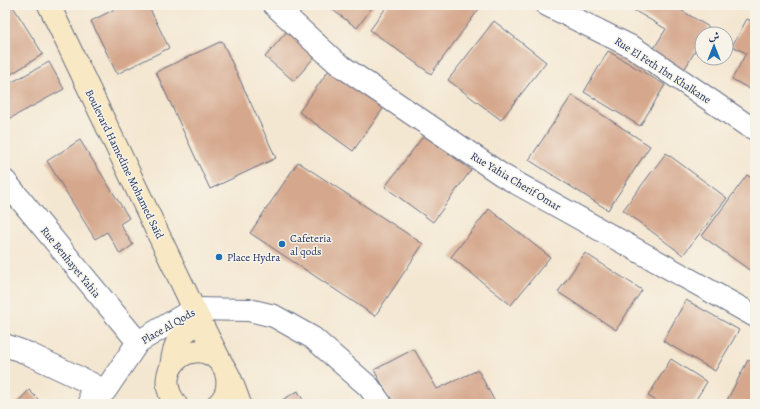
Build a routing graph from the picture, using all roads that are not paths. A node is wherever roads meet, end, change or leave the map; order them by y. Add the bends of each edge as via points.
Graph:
1 (49, 5) edge
2 (274, 5) edge
3 (547, 5) edge
4 (753, 127) edge
5 (5, 181) edge
6 (197, 316) junction
7 (755, 316) edge
8 (138, 342) junction
9 (5, 345) edge
10 (171, 367) junction
11 (225, 369) junction
12 (91, 394) edge
13 (176, 404) edge
14 (218, 404) edge
15 (240, 404) edge
16 (381, 404) edge

1 - 6 street, Boulevard Hamedine Mohamed Saïd
2 - 7 street, Rue Yahia Cherif Omar via 337,63 502,175
3 - 4 street, Rue El Feth Ibn Khalkane via 634,48
5 - 8 street, Rue Benhayet Yahia
6 - 8 street, Place Al Qods
6 - 10 street via 190,328 175,343
6 - 11 street, Boulevard Hamedine Mohamed Saïd
6 - 16 street, Place Al Qods via 249,310 274,316 313,338 369,387
8 - 12 street, Place Al Qods via 105,391
9 - 12 street via 27,353
10 - 11 street via 178,358 188,353 199,352 210,354 219,360
10 - 13 street via 167,376 167,387 170,397
11 - 14 street via 227,390 223,400
11 - 15 street, Boulevard Hamedine Mohamed Saïd

